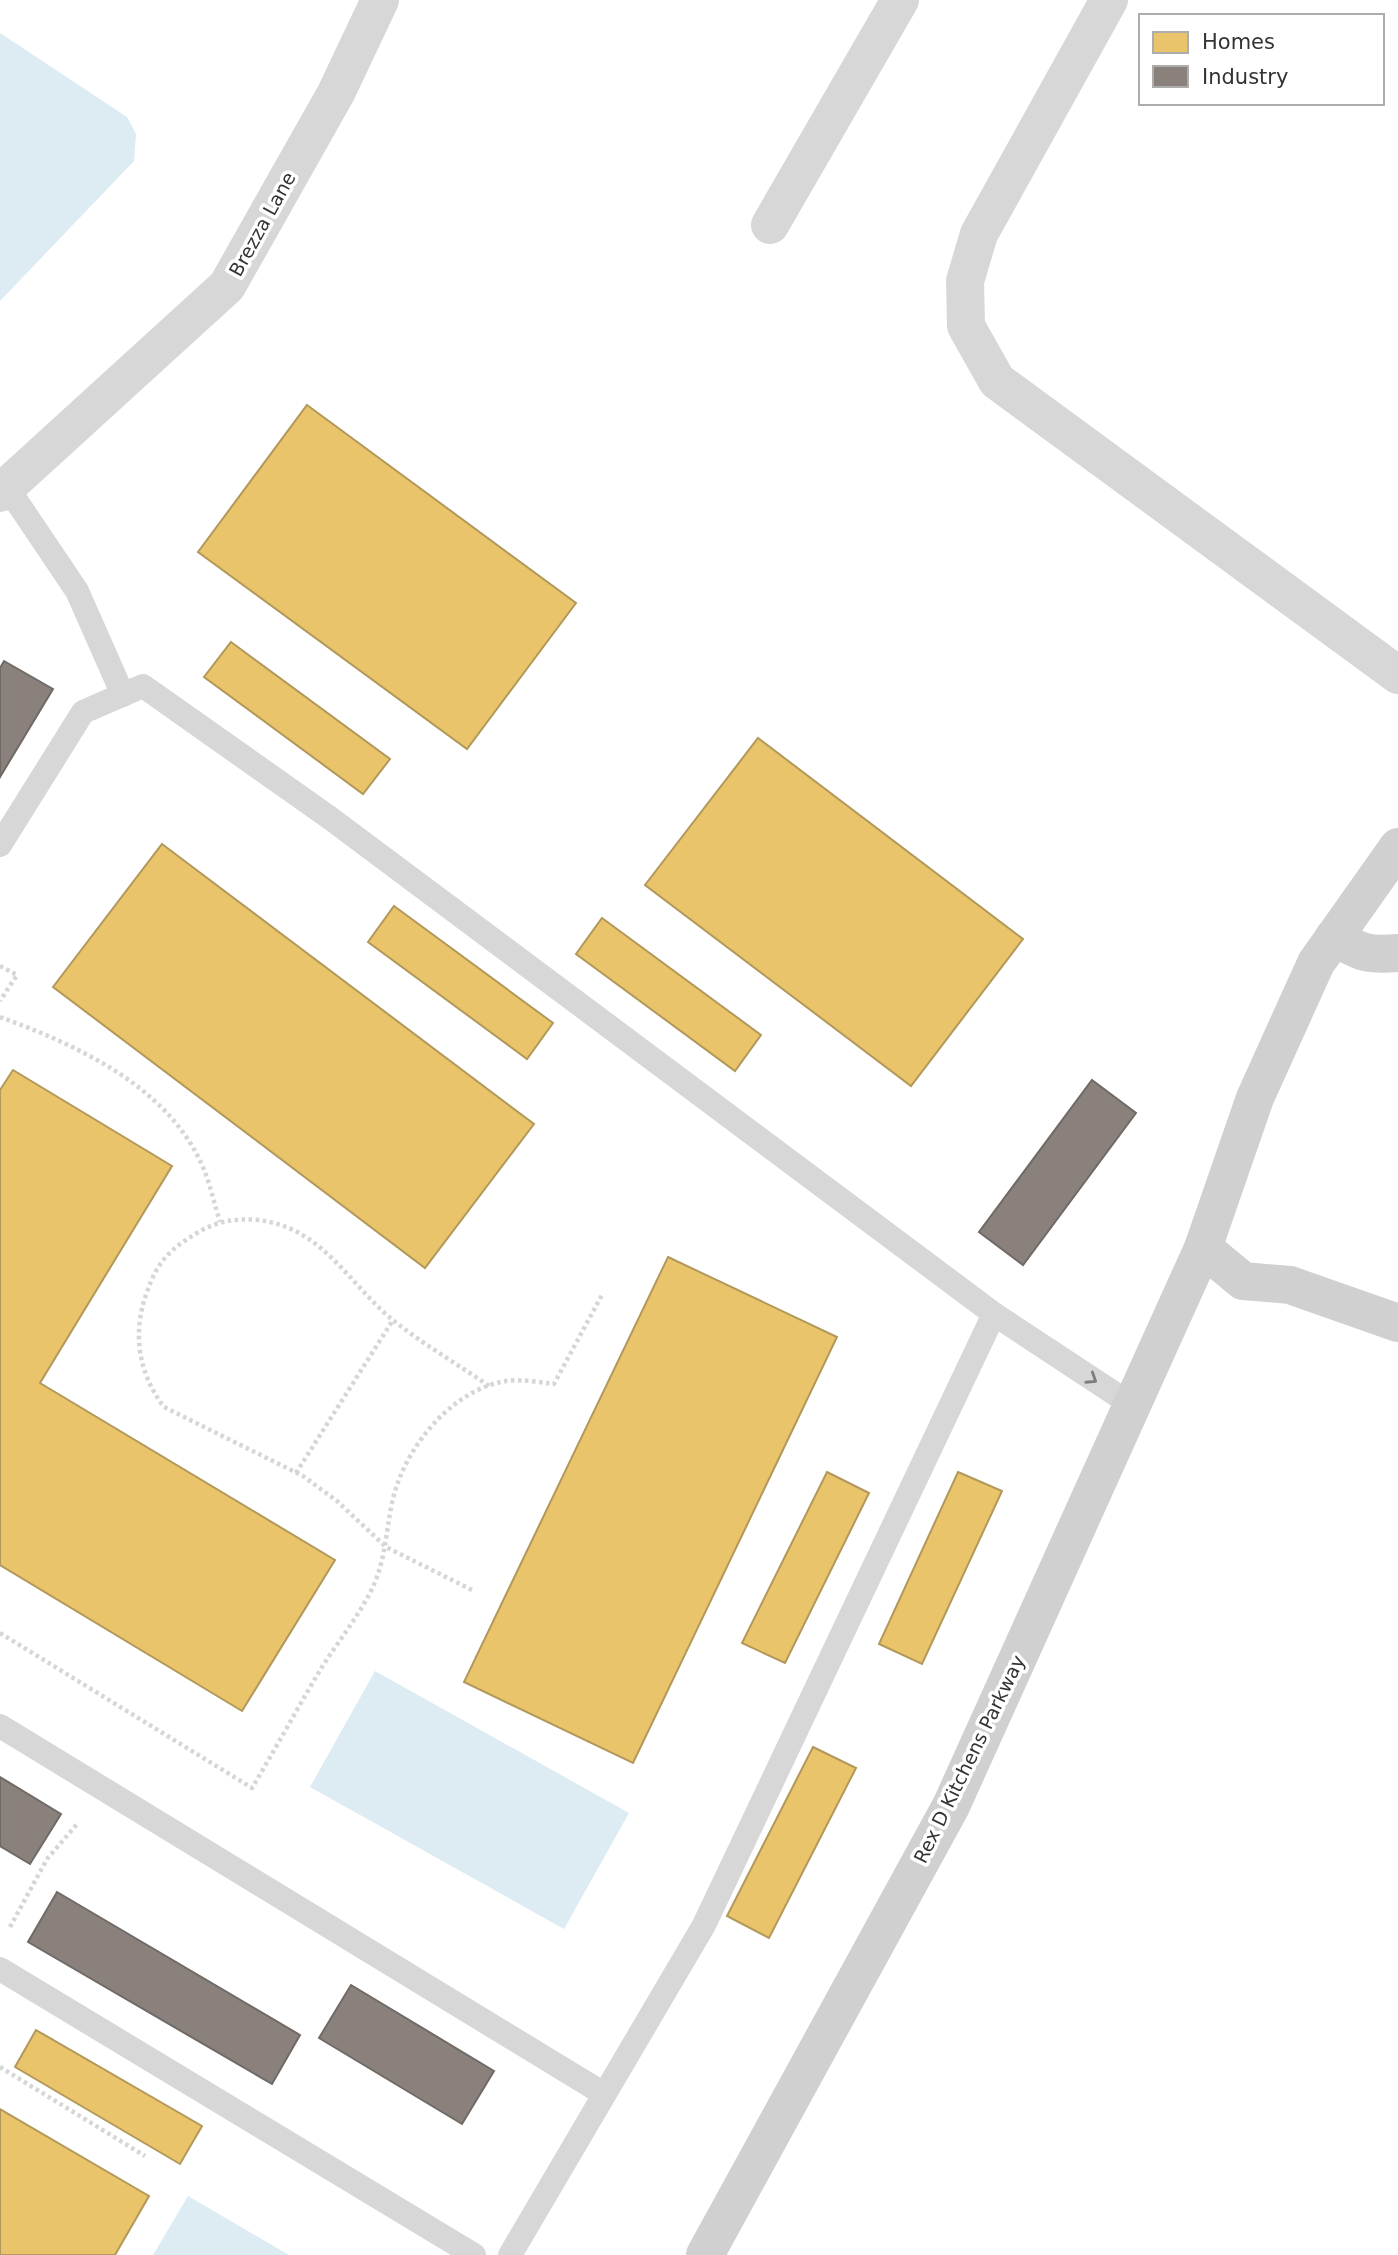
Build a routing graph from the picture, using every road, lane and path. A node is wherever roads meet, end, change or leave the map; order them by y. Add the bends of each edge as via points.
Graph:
1 (380, 0) edge
2 (900, 0) edge
3 (1109, 0) edge
4 (770, 225) dead end
5 (3, 490) edge
6 (1398, 675) edge
7 (124, 695) junction
8 (0, 845) edge
9 (1398, 847) edge
10 (1334, 937) junction
11 (1398, 953) edge
12 (0, 965) edge
13 (0, 1001) edge
14 (0, 1017) edge
15 (220, 1222) junction
16 (1203, 1248) junction
17 (603, 1293) dead end
18 (993, 1314) junction
19 (394, 1320) junction
20 (1398, 1323) edge
21 (490, 1386) junction
22 (1132, 1405) junction
23 (296, 1473) junction
24 (386, 1547) junction
25 (472, 1590) dead end
26 (0, 1633) edge
27 (0, 1726) edge
28 (78, 1822) dead end
29 (10, 1928) dead end
30 (0, 1969) edge
31 (0, 2067) edge
32 (604, 2094) junction
33 (145, 2155) dead end
34 (474, 2255) edge
35 (510, 2255) edge
36 (705, 2255) edge

1 - 5 street, Brezza Lane via 336,93 227,286
2 - 4 street
3 - 6 street via 979,234 965,281 965,327 997,381
5 - 7 lane via 77,590
7 - 8 lane via 83,712
7 - 18 lane via 143,686 319,810
9 - 10 street, Rex D Kitchens Parkway
10 - 11 street via 1360,952
10 - 16 street, Rex D Kitchens Parkway via 1316,963 1255,1098
12 - 13 path via 17,975
14 - 15 path via 52,1036 115,1071 157,1103 183,1131 202,1166
15 - 19 path via 239,1218 294,1229 318,1244
15 - 23 path via 169,1252 154,1272 140,1310 142,1368 164,1407
16 - 20 street via 1243,1280 1290,1285
16 - 22 street, Rex D Kitchens Parkway
17 - 21 path via 554,1384 507,1381
18 -> 22 lane
18 - 32 lane via 704,1925
19 - 21 path
19 - 23 path
21 - 24 path via 449,1410 422,1436 392,1501
22 - 36 street, Rex D Kitchens Parkway via 951,1806
23 - 24 path via 337,1501
24 - 25 path
24 - 26 path via 381,1571 362,1607 252,1787
27 - 32 lane
28 - 29 path via 47,1859
30 - 34 lane
31 - 33 path
32 - 35 lane

